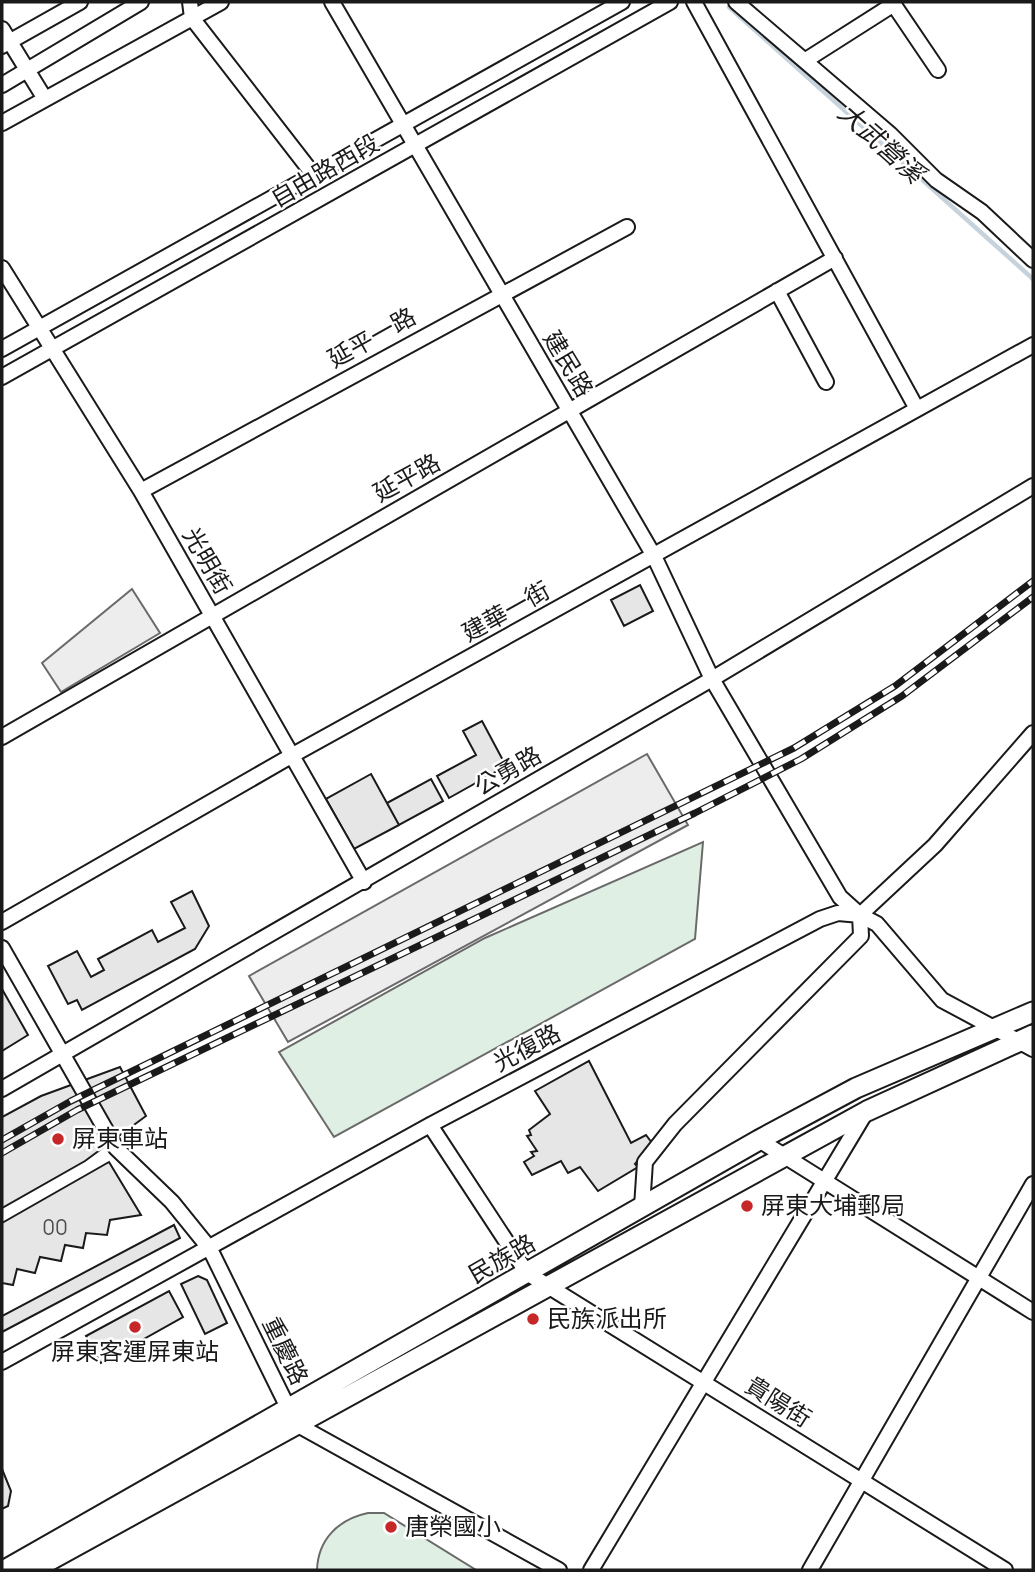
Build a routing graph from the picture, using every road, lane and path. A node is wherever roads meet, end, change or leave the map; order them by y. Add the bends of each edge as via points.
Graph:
1 (80, 2) edge
2 (141, 2) edge
3 (190, 2) edge
4 (221, 2) edge
5 (332, 2) edge
6 (622, 2) edge
7 (669, 2) edge
8 (694, 2) edge
9 (736, 2) edge
10 (893, 3) edge
11 (192, 18) junction
12 (5, 38) edge
13 (806, 60) junction
14 (938, 70) dead end
15 (26, 71) junction
16 (2, 85) edge
17 (45, 99) junction
18 (2, 123) edge
19 (404, 124) junction
20 (416, 146) junction
21 (313, 174) junction
22 (627, 227) dead end
23 (835, 258) junction
24 (1033, 260) edge
25 (2, 268) edge
26 (777, 290) junction
27 (500, 294) junction
28 (39, 329) junction
29 (1033, 345) edge
30 (2, 349) edge
31 (53, 349) junction
32 (2, 377) edge
33 (826, 382) dead end
34 (917, 409) junction
35 (570, 411) junction
36 (1033, 486) edge
37 (141, 491) junction
38 (654, 556) junction
39 (212, 614) junction
40 (712, 679) junction
41 (1033, 733) edge
42 (2, 737) edge
43 (291, 756) junction
44 (364, 882) junction
45 (860, 915) junction
46 (2, 922) edge
47 (2, 948) edge
48 (1033, 1012) edge
49 (992, 1028) junction
50 (1028, 1042) edge
51 (63, 1054) junction
52 (2, 1089) edge
53 (867, 1111) junction
54 (429, 1125) junction
55 (759, 1140) junction
56 (782, 1158) junction
57 (824, 1181) junction
58 (1033, 1184) edge
59 (642, 1207) junction
60 (210, 1249) junction
61 (527, 1273) junction
62 (979, 1278) junction
63 (549, 1287) junction
64 (1033, 1312) edge
65 (2, 1362) edge
66 (703, 1383) junction
67 (292, 1416) junction
68 (862, 1481) junction
69 (5, 1570) edge
70 (32, 1570) edge
71 (559, 1570) edge
72 (591, 1570) edge
73 (810, 1570) edge
74 (1005, 1570) edge

1 - 12 street
2 - 15 street
3 - 11 street
4 - 11 street
5 - 19 street, 建民路
6 - 19 street, 自由路西段
7 - 20 street, 自由路西段
8 - 23 street
9 - 13 street
10 - 13 street
10 - 14 street
11 - 17 street
11 - 21 street
12 - 15 street
13 - 24 street via 936,180 982,212
15 - 16 street
15 - 17 street
17 - 18 street
19 - 20 street, 建民路
19 - 21 street, 自由路西段
20 - 27 street, 建民路
20 - 31 street, 自由路西段
21 - 28 street, 自由路西段
22 - 27 street, 延平一路
23 - 26 street, 延平路
23 - 34 street
25 - 28 street, 光明街
26 - 33 street
26 - 35 street, 延平路
27 - 35 street, 建民路
27 - 37 street, 延平一路
28 - 30 street, 自由路西段
28 - 31 street, 光明街
29 - 34 street, 建華一街
31 - 32 street, 自由路西段
31 - 37 street, 光明街
34 - 38 street, 建華一街
35 - 38 street, 建民路
35 - 39 street, 延平路
36 - 40 street, 公勇路
37 - 39 street, 光明街
38 - 40 street, 建民路
38 - 43 street, 建華一街
39 - 42 street, 延平路
39 - 43 street, 光明街
40 - 44 street, 公勇路
40 - 45 street, 建民路 via 840,897
41 - 45 street via 935,845
43 - 44 street, 光明街
43 - 46 street, 建華一街
44 - 51 street, 公勇路
45 - 49 street, 建民路 via 877,924 942,1000
45 - 54 street, 光復路 via 838,913 820,919
45 - 59 street via 861,936 675,1124 645,1161
47 - 51 street, 重慶路
48 - 49 street, 民族路
49 - 50 street, 建民路
49 - 55 street, 民族路 via 856,1088
50 - 53 street, 民族路
51 - 52 street, 公勇路
51 - 60 street, 重慶路 via 116,1148 172,1202
53 - 56 street, 民族路
53 - 57 street
54 - 60 street, 光復路
54 - 61 street
55 - 56 street
55 - 59 street, 民族路
56 - 57 street
56 - 63 street, 民族路
57 - 62 street
57 - 66 street
58 - 62 street
59 - 61 street, 民族路
60 - 65 street, 光復路
60 - 67 street, 重慶路
61 - 63 street, 貴陽街
61 - 67 street, 民族路
62 - 64 street
62 - 68 street
63 - 66 street, 貴陽街
63 - 67 street, 民族路
66 - 68 street, 貴陽街
66 - 72 street
67 - 69 street, 民族路
67 - 70 street, 民族路
67 - 71 street, 重慶路
68 - 73 street
68 - 74 street, 貴陽街

